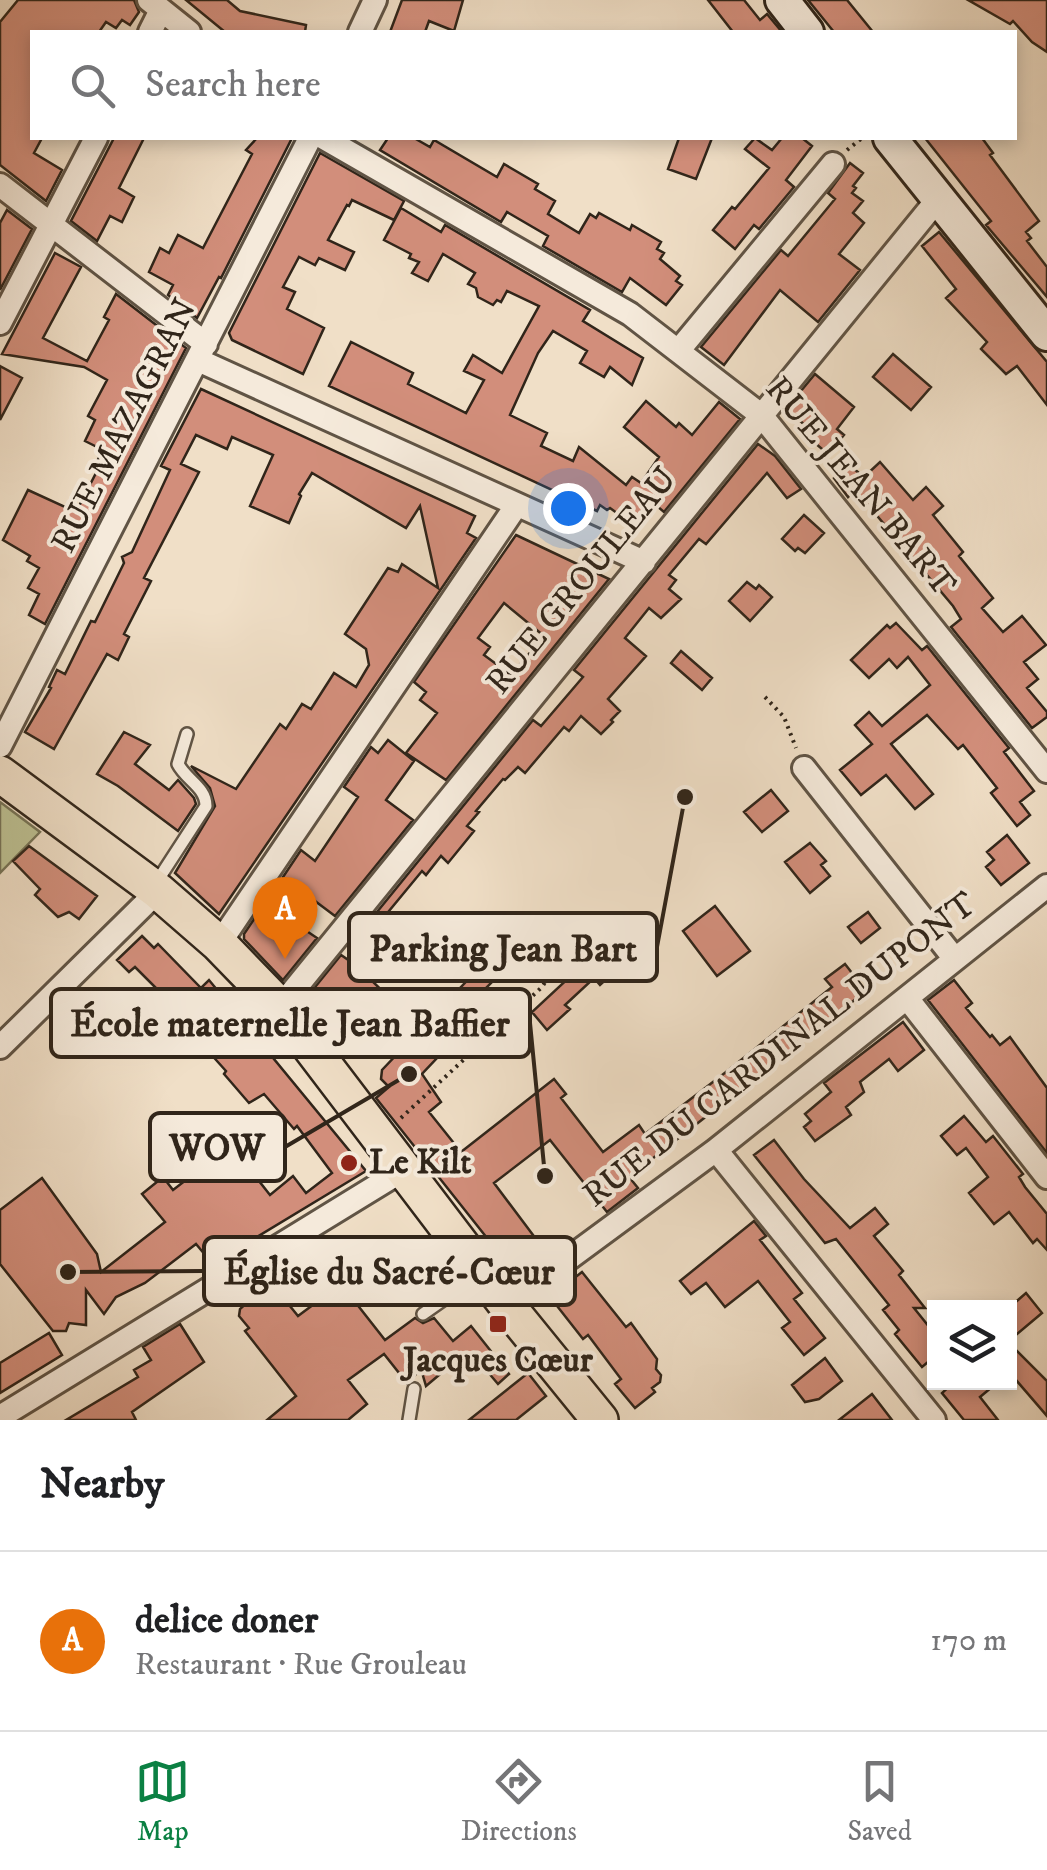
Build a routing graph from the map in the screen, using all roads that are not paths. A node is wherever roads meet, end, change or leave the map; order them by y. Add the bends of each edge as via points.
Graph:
1 (375, 0) edge
2 (782, 0) edge
3 (155, 5) edge
4 (150, 30) edge
5 (186, 30) edge
6 (361, 30) edge
7 (806, 30) edge
8 (95, 140) edge
9 (309, 140) edge
10 (327, 140) edge
11 (892, 140) edge
12 (833, 164) dead end
13 (0, 185) edge
14 (938, 198) junction
15 (50, 226) junction
16 (0, 323) edge
17 (1047, 334) edge
18 (679, 350) junction
19 (202, 352) junction
20 (761, 415) junction
21 (516, 506) junction
22 (644, 562) junction
23 (187, 734) dead end
24 (0, 746) edge
25 (804, 768) road end
26 (1047, 771) edge
27 (0, 774) edge
28 (1047, 886) edge
29 (155, 889) junction
30 (219, 944) junction
31 (954, 958) junction
32 (907, 998) junction
33 (280, 1008) junction
34 (0, 1047) edge
35 (716, 1150) junction
36 (403, 1170) junction
37 (1047, 1176) edge
38 (482, 1272) junction
39 (507, 1304) junction
40 (423, 1314) dead end
41 (414, 1390) dead end
42 (0, 1417) edge
43 (409, 1420) edge
44 (600, 1420) edge
45 (934, 1420) edge

1 - 6 street
2 - 7 street
3 - 4 street
3 - 5 street
8 - 15 street
9 - 19 street, RUE MAZAGRAN
10 - 18 street, RUE JEAN BART via 630,314
11 - 14 street
12 - 18 street
13 - 15 street
14 - 17 street
14 - 20 street, RUE GROULEAU
15 - 16 street
15 - 19 street
18 - 20 street, RUE JEAN BART
19 - 21 street
19 - 24 street, RUE MAZAGRAN
20 - 22 street, RUE GROULEAU
20 - 26 street, RUE JEAN BART
21 - 22 street
21 - 30 street
22 - 33 street, RUE GROULEAU
23 - 29 lane via 178,764 206,806
25 - 31 street
27 - 29 main road
28 - 31 street, RUE DU CARDINAL DUPONT
29 - 30 main road
29 - 34 street
30 - 33 main road
31 - 32 street, RUE DU CARDINAL DUPONT
32 - 35 street, RUE DU CARDINAL DUPONT
32 - 37 street
33 - 36 main road
35 - 39 street, RUE DU CARDINAL DUPONT
35 - 45 street
36 - 38 main road
36 - 42 street
38 - 39 main road
38 - 40 lane
39 - 44 main road
41 - 43 lane

